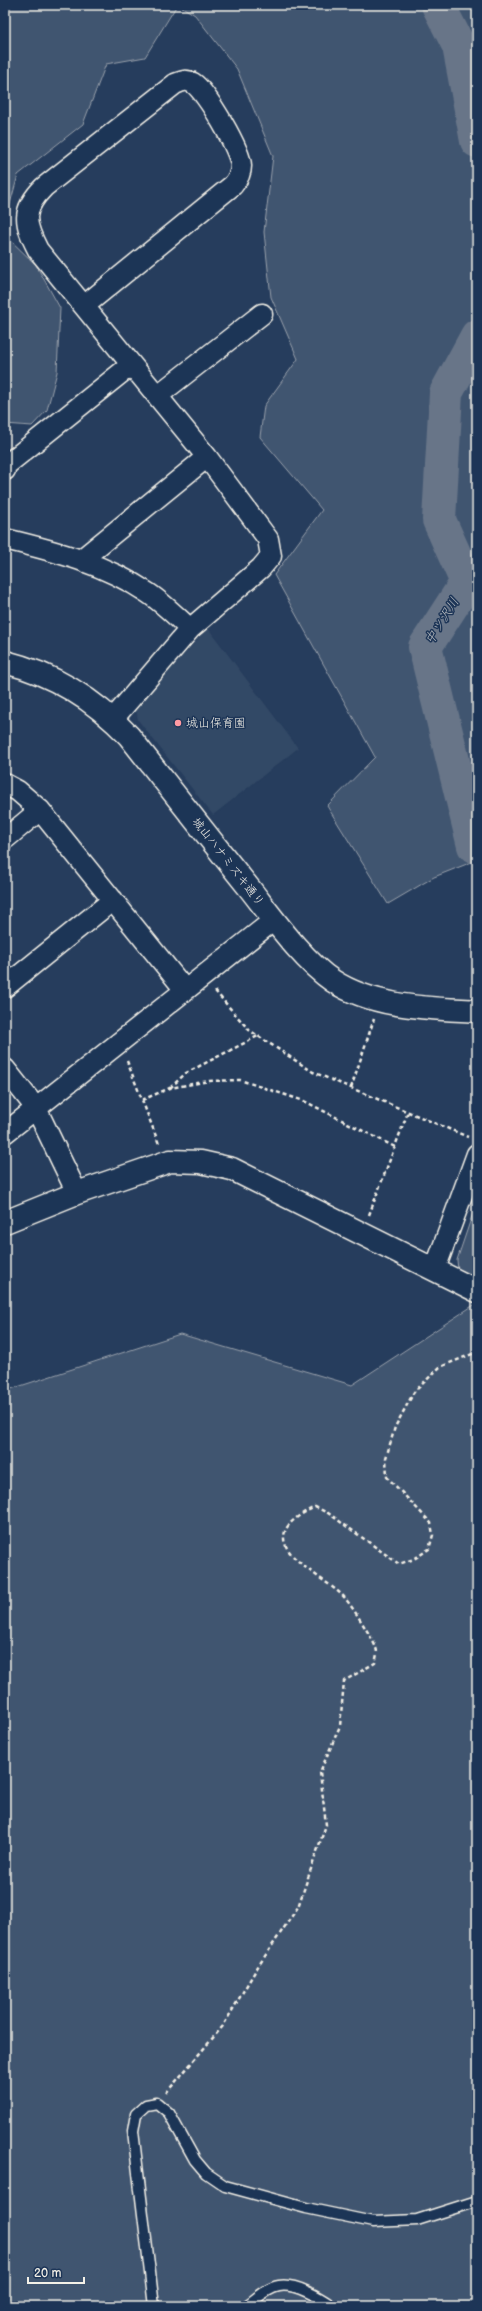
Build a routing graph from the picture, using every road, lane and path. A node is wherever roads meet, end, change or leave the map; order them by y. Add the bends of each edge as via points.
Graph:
1 (84, 306) junction
2 (262, 314) dead end
3 (131, 365) junction
4 (157, 396) junction
5 (207, 457) junction
6 (5, 470) edge
7 (5, 539) edge
8 (82, 559) junction
9 (190, 629) junction
10 (5, 662) edge
11 (113, 718) junction
12 (5, 784) edge
13 (40, 810) junction
14 (5, 838) edge
15 (113, 900) junction
16 (274, 920) junction
17 (203, 976) junction
18 (5, 987) edge
19 (185, 990) junction
20 (380, 999) junction
21 (477, 1011) edge
22 (258, 1036) junction
23 (120, 1042) junction
24 (5, 1070) edge
25 (170, 1088) junction
26 (351, 1088) junction
27 (142, 1100) junction
28 (36, 1108) junction
29 (408, 1112) junction
30 (5, 1133) edge
31 (474, 1146) edge
32 (395, 1147) junction
33 (166, 1162) junction
34 (77, 1193) junction
35 (5, 1222) edge
36 (362, 1233) junction
37 (435, 1269) junction
38 (477, 1292) edge
39 (477, 1352) edge
40 (157, 2103) junction
41 (477, 2201) edge
42 (154, 2306) edge
43 (246, 2306) edge
44 (332, 2306) edge

1 - 1 street via 38,250 28,230 26,214 33,198 175,84 184,80 192,83 218,112 241,164 240,176 233,185
1 - 3 street
2 - 4 street
3 - 4 street
3 - 6 street via 5,466
4 - 5 street
5 - 8 street
5 - 9 street via 268,539 271,556 261,568
7 - 8 street
8 - 9 street via 148,593
9 - 11 street
10 - 11 street, 城山ハナミズキ通り via 50,677 78,692
11 - 16 street, 城山ハナミズキ通り
12 - 13 street via 18,791
13 - 14 street
13 - 15 street
15 - 18 street
15 - 19 street
16 - 17 street
16 - 20 street, 城山ハナミズキ通り via 312,963 333,980 354,991
17 - 19 street
17 - 22 path via 248,1030
19 - 23 street
20 - 21 street, 城山ハナミズキ通り via 417,1007
20 - 26 path
22 - 25 path via 186,1073
22 - 26 path via 312,1072
23 - 27 path
23 - 28 street
24 - 28 street
25 - 27 path
25 - 32 path via 210,1081 240,1080 304,1101
26 - 29 path
27 - 33 path
28 - 30 street
28 - 34 street
29 - 31 path
29 - 32 path
31 - 37 street
32 - 36 path
33 - 34 street
33 - 36 street via 201,1162 232,1169
34 - 35 street
36 - 37 street
37 - 38 street
39 - 40 path via 440,1367 414,1392 395,1427 386,1458 387,1476 431,1523 433,1535 429,1549 414,1559 399,1564 328,1513 315,1507 291,1520 285,1536 286,1545 293,1558 343,1595 377,1649 375,1663 344,1681 340,1726 320,1772 326,1825 298,1908 257,1968 223,2026
40 - 41 lane via 169,2113 195,2160 206,2173 225,2186 306,2208 373,2222 417,2220
40 - 42 lane via 146,2105 136,2114 133,2131
43 - 44 lane via 278,2286 286,2286

